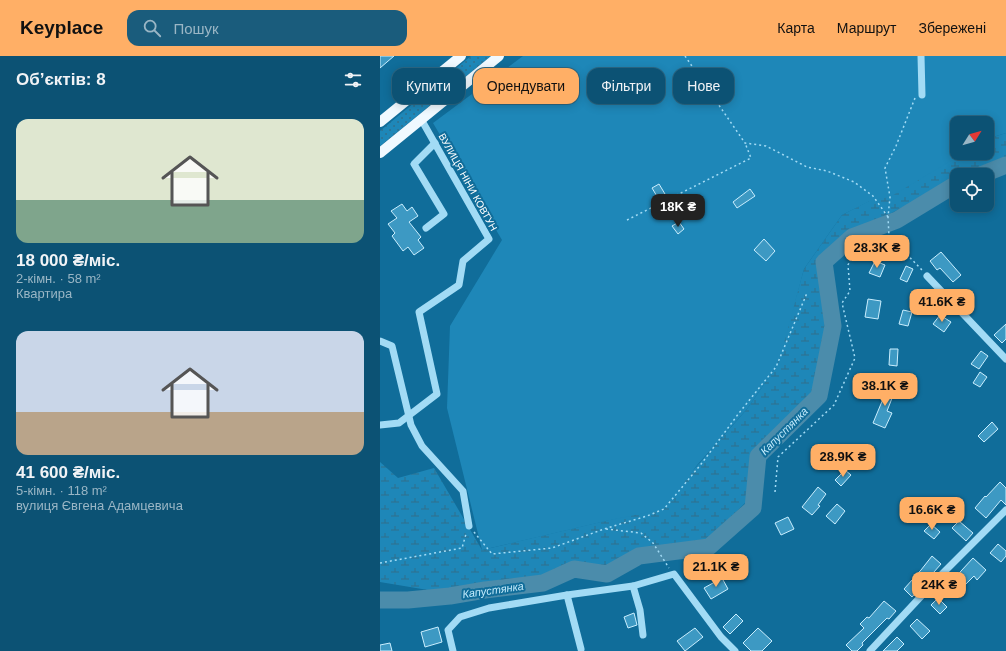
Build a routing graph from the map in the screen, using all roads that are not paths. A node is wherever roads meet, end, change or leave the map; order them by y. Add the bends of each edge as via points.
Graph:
1 (461, 56) edge
2 (499, 56) edge
3 (920, 56) edge
4 (922, 95) road end
5 (421, 119) junction
6 (380, 122) edge
7 (435, 143) junction
8 (380, 153) edge
9 (426, 228) dead end
10 (927, 276) road end
11 (380, 341) edge
12 (1006, 360) edge
13 (409, 416) junction
14 (380, 425) edge
15 (1006, 510) edge
16 (469, 526) road end
17 (633, 586) junction
18 (567, 595) junction
19 (642, 635) dead end
20 (581, 649) dead end
21 (453, 651) edge
22 (735, 651) edge
23 (870, 651) edge

1 - 6 main road
2 - 5 main road
3 - 4 street
5 - 7 street, ВУЛИЦЯ НІНИ КОВТУН
5 - 8 main road
7 - 9 street via 414,164 444,214
7 - 13 street, ВУЛИЦЯ НІНИ КОВТУН via 489,239 463,261 459,285 418,312 437,394
10 - 12 street
11 - 13 street via 392,346
13 - 14 street, ВУЛИЦЯ НІНИ КОВТУН via 399,423
13 - 16 street via 422,446 463,491
15 - 23 street
17 - 18 street
17 - 19 street via 640,610
17 - 22 street via 674,574 721,637
18 - 20 street
18 - 21 street via 489,608 460,617 448,630

